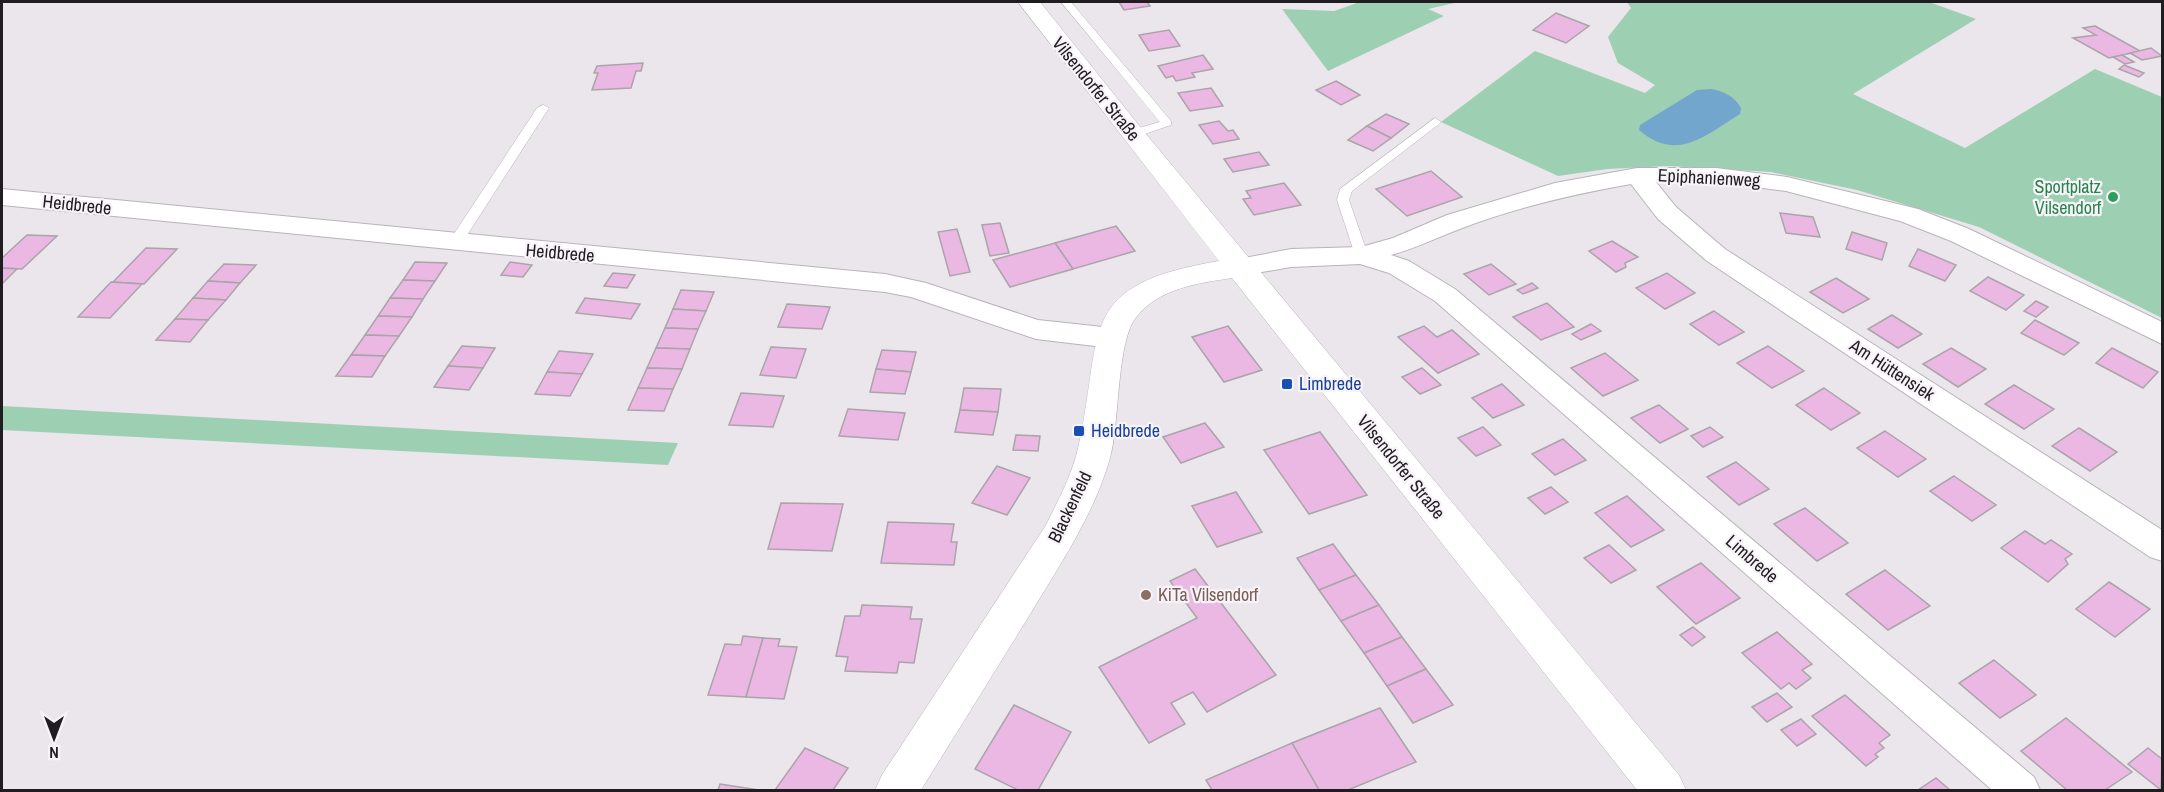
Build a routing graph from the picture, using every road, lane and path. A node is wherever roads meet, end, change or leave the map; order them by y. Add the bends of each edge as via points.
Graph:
1 (1029, 2) edge
2 (1066, 2) edge
3 (543, 108) dead end
4 (1435, 122) dead end
5 (1132, 134) junction
6 (1637, 175) junction
7 (2, 197) edge
8 (455, 243) junction
9 (1361, 255) junction
10 (1239, 267) junction
11 (2163, 334) edge
12 (1112, 338) junction
13 (2163, 547) edge
14 (897, 790) edge
15 (1664, 790) edge
16 (2020, 790) edge

1 - 5 main road, Vilsendorfer Straße
2 - 5 lane via 1167,123
3 - 8 lane
4 - 9 lane via 1346,189 1343,200
5 - 10 main road, Vilsendorfer Straße
6 - 9 street, Epiphanienweg via 1508,204
6 - 11 street, Epiphanienweg via 1716,175 1787,184 1909,215 1960,235
6 - 13 street, Am Hüttensiek via 1667,213 1716,255
7 - 8 street, Heidbrede
8 - 12 street, Heidbrede via 885,283 916,289 1036,329
9 - 10 street, Epiphanienweg via 1291,258
9 - 16 street, Limbrede via 1399,267 1445,295
10 - 12 main road, Blackenfeld via 1181,278 1147,292 1125,310
10 - 15 main road, Vilsendorfer Straße
12 - 14 main road, Blackenfeld via 1096,448 1073,508

